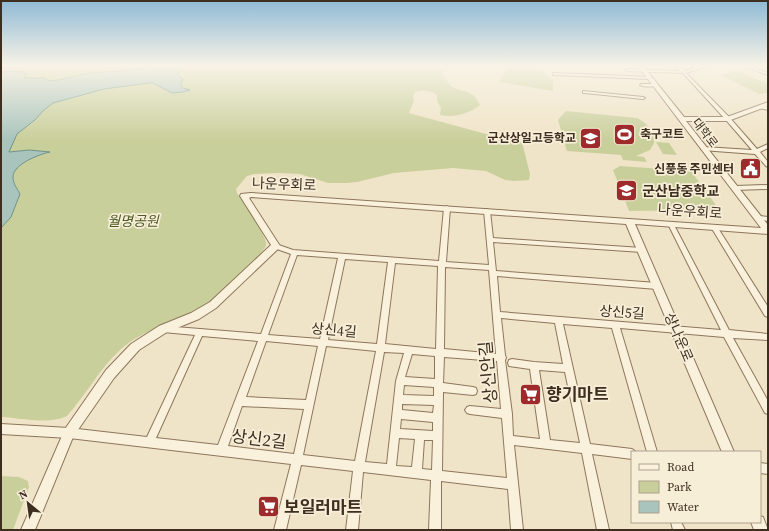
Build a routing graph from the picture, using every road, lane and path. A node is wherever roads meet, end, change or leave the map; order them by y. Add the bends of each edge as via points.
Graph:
1 (659, 91) edge
2 (702, 91) edge
3 (584, 92) dead end
4 (642, 98) dead end
5 (766, 107) edge
6 (681, 119) junction
7 (728, 119) junction
8 (768, 146) edge
9 (704, 149) junction
10 (756, 152) junction
11 (768, 165) edge
12 (768, 187) edge
13 (735, 188) junction
14 (447, 208) junction
15 (487, 211) junction
16 (759, 218) junction
17 (768, 219) edge
18 (629, 222) junction
19 (671, 224) junction
20 (714, 227) junction
21 (768, 231) edge
22 (491, 240) junction
23 (276, 246) junction
24 (642, 250) junction
25 (295, 252) junction
26 (342, 256) junction
27 (392, 260) junction
28 (442, 264) junction
29 (494, 271) junction
30 (657, 286) junction
31 (768, 314) edge
32 (497, 315) junction
33 (558, 320) junction
34 (615, 325) junction
35 (163, 329) junction
36 (675, 329) junction
37 (200, 332) junction
38 (727, 334) junction
39 (263, 337) junction
40 (768, 337) edge
41 (322, 342) junction
42 (381, 347) junction
43 (409, 350) junction
44 (439, 353) junction
45 (502, 358) junction
46 (512, 363) dead end
47 (534, 366) junction
48 (568, 368) junction
49 (400, 381) junction
50 (438, 385) junction
51 (474, 391) dead end
52 (398, 399) junction
53 (239, 401) junction
54 (438, 402) junction
55 (309, 405) junction
56 (470, 410) dead end
57 (768, 410) edge
58 (397, 414) junction
59 (507, 414) junction
60 (438, 418) junction
61 (1, 429) edge
62 (69, 433) junction
63 (395, 433) junction
64 (420, 434) junction
65 (438, 436) junction
66 (509, 440) junction
67 (149, 443) junction
68 (546, 444) junction
69 (585, 449) junction
70 (221, 451) junction
71 (652, 451) edge
72 (728, 451) edge
73 (631, 454) edge
74 (298, 460) junction
75 (359, 466) junction
76 (391, 470) junction
77 (417, 473) junction
78 (436, 475) junction
79 (512, 484) junction
80 (28, 530) edge
81 (280, 530) edge
82 (352, 530) edge
83 (435, 530) edge
84 (517, 530) edge
85 (603, 530) edge

1 - 6 street, 대학로
2 - 7 street
3 - 4 street
5 - 7 street
6 - 7 street
6 - 9 street, 대학로
7 - 10 street
8 - 10 street
9 - 10 street
9 - 13 street, 대학로
10 - 11 street
12 - 13 street
13 - 16 street, 대학로
14 - 15 street, 나운우회로
14 - 23 street, 나운우회로 via 244,196
14 - 28 street
15 - 18 street, 나운우회로
15 - 22 street, 상신안길
16 - 17 street
16 - 21 street, 대학로
18 - 19 street, 나운우회로
18 - 24 street, 상나운로
19 - 20 street, 나운우회로
19 - 38 street
20 - 21 street, 나운우회로
20 - 31 street
22 - 24 street
22 - 29 street, 상신안길
23 - 25 street
23 - 35 street via 213,305 195,316
24 - 30 street, 상나운로
25 - 26 street
25 - 39 street
26 - 27 street
26 - 41 street
27 - 28 street
27 - 42 street
28 - 29 street
28 - 44 street
29 - 30 street
29 - 32 street, 상신안길
30 - 36 street, 상나운로
32 - 33 street, 상신5길
32 - 45 street, 상신안길
33 - 34 street, 상신5길
33 - 48 street
34 - 36 street, 상신5길
34 - 71 street
35 - 37 street, 상신4길
35 - 62 street via 134,347 110,374
36 - 38 street, 상신5길
36 - 72 street, 상나운로
37 - 39 street, 상신4길
37 - 67 street
38 - 40 street, 상신5길
38 - 57 street
39 - 41 street, 상신4길
39 - 53 street
41 - 42 street, 상신4길
41 - 55 street
42 - 43 street, 상신4길
42 - 75 street
43 - 44 street, 상신4길
43 - 49 street
44 - 45 street, 상신4길
44 - 50 street
45 - 59 street, 상신안길
46 - 47 street
47 - 48 street
47 - 68 street
48 - 69 street
49 - 50 street
49 - 52 street
50 - 51 street
50 - 54 street
52 - 54 street
52 - 58 street
53 - 55 street
53 - 70 street
54 - 60 street
55 - 74 street
56 - 59 street
58 - 60 street
58 - 63 street
59 - 66 street, 상신안길
60 - 65 street
61 - 62 street, 상신2길
62 - 67 street, 상신2길
62 - 80 street
63 - 64 street
63 - 76 street
64 - 65 street
64 - 77 street
65 - 78 street
66 - 68 street
66 - 79 street, 상신안길
67 - 70 street, 상신2길
68 - 69 street
69 - 73 street
69 - 85 street
70 - 74 street, 상신2길
74 - 75 street, 상신2길
74 - 81 street
75 - 76 street, 상신2길
75 - 82 street
76 - 77 street, 상신2길
77 - 78 street, 상신2길
78 - 79 street, 상신2길
78 - 83 street
79 - 84 street, 상신안길

